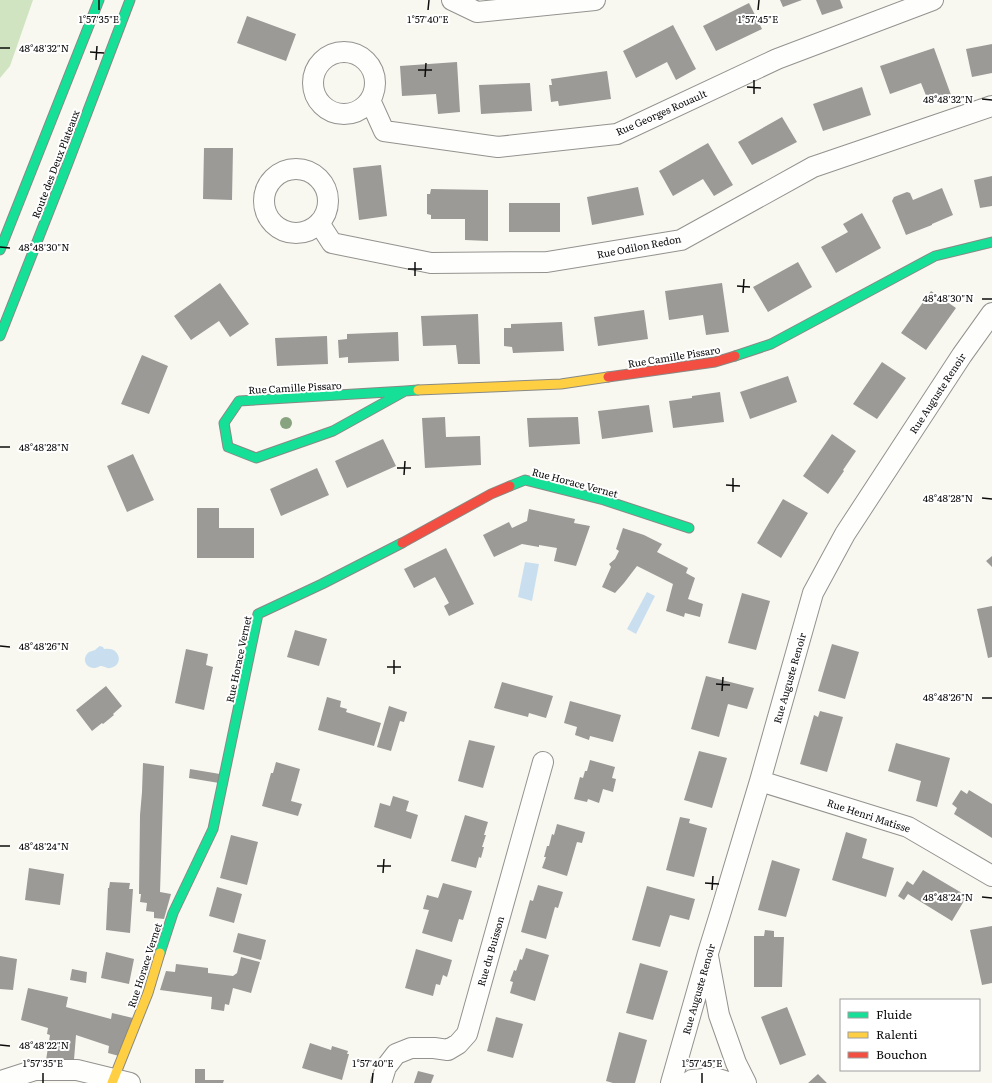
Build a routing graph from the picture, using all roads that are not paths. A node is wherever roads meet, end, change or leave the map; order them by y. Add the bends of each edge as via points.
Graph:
1 (99, 0) edge
2 (130, 0) edge
3 (452, 0) edge
4 (596, 0) edge
5 (933, 0) edge
6 (370, 100) dead end
7 (992, 106) edge
8 (319, 223) dead end
9 (992, 242) edge
10 (0, 250) edge
11 (992, 313) edge
12 (0, 336) edge
13 (405, 391) junction
14 (689, 528) dead end
15 (543, 762) dead end
16 (760, 781) junction
17 (992, 876) edge
18 (708, 952) junction
19 (4, 1081) edge
20 (119, 1082) edge
21 (381, 1083) edge
22 (671, 1083) edge
23 (688, 1083) edge
24 (731, 1083) edge
25 (746, 1083) edge

1 - 10 street, Route des Deux Plateaux
2 - 12 street, Route des Deux Plateaux
3 - 4 street via 477,12
5 - 6 street, Rue Georges Rouault via 776,59 617,134 498,147 384,131
7 - 8 street, Rue Odilon Redon via 813,167 681,240 547,262 431,264 332,243
9 - 13 street, Rue Camille Pissaro via 935,256 771,344 715,362 561,384
11 - 16 street, Rue Auguste Renoir via 845,534 813,593
13 - 13 street, Rue Camille Pissaro via 239,401 224,422 228,447 256,458 333,431
14 - 20 street, Rue Horace Vernet via 604,500 525,480 491,494 322,584 258,614 213,829 173,913
15 - 21 street, Rue du Buisson via 467,1034 448,1050 411,1048 396,1054 386,1067
16 - 17 street, Rue Henri Matisse via 908,827
16 - 18 street, Rue Auguste Renoir
18 - 22 street, Rue Auguste Renoir
18 - 25 street via 719,1015
19 - 20 street via 35,1070 77,1070
23 - 24 street via 692,1080 715,1078

